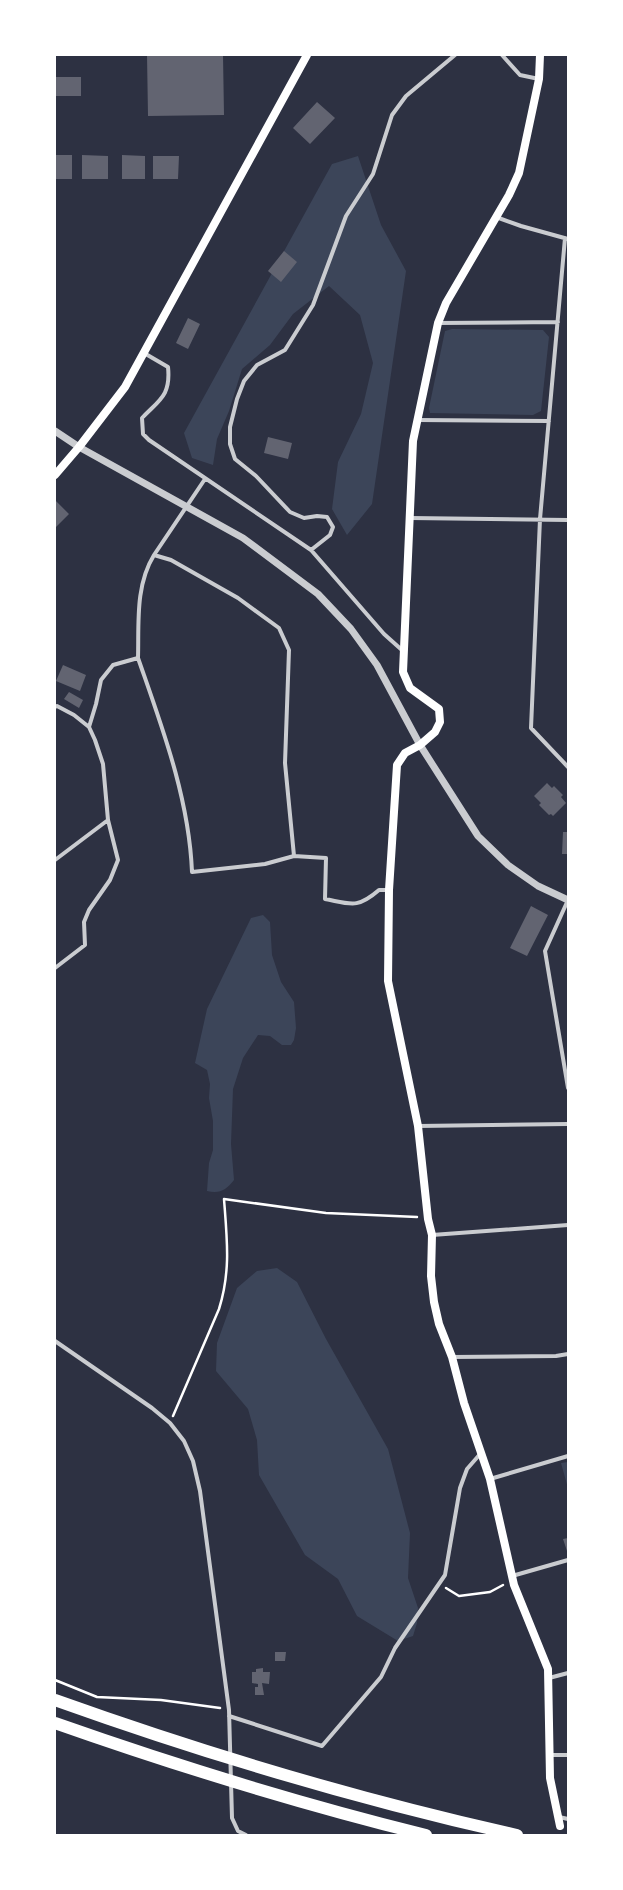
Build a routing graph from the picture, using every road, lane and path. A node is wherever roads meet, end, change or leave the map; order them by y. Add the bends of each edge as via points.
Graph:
1 (307, 55) edge
2 (455, 55) edge
3 (502, 55) edge
4 (540, 55) edge
5 (539, 78) junction
6 (496, 217) junction
7 (566, 239) edge
8 (438, 322) junction
9 (558, 322) junction
10 (144, 353) junction
11 (418, 420) junction
12 (549, 421) junction
13 (55, 431) edge
14 (79, 448) junction
15 (55, 475) edge
16 (205, 479) junction
17 (410, 518) junction
18 (540, 519) junction
19 (568, 520) edge
20 (311, 550) junction
21 (154, 556) junction
22 (403, 651) junction
23 (138, 658) junction
24 (55, 706) edge
25 (89, 727) junction
26 (420, 745) junction
27 (568, 767) edge
28 (108, 820) junction
29 (294, 856) junction
30 (55, 860) edge
31 (389, 890) junction
32 (568, 900) edge
33 (55, 968) edge
34 (568, 1088) edge
35 (568, 1124) edge
36 (418, 1126) junction
37 (428, 1219) junction
38 (568, 1224) edge
39 (432, 1235) junction
40 (55, 1341) edge
41 (568, 1354) edge
42 (452, 1357) junction
43 (170, 1423) junction
44 (481, 1452) junction
45 (568, 1456) edge
46 (490, 1478) junction
47 (568, 1560) edge
48 (512, 1576) junction
49 (439, 1585) junction
50 (568, 1673) edge
51 (548, 1678) junction
52 (55, 1680) edge
53 (55, 1700) edge
54 (229, 1710) junction
55 (229, 1716) junction
56 (55, 1723) edge
57 (550, 1755) junction
58 (568, 1755) edge
59 (558, 1817) junction
60 (568, 1819) edge
61 (560, 1826) dead end
62 (246, 1835) edge
63 (426, 1835) edge
64 (517, 1835) edge

1 - 10 main road
2 - 20 street via 406,96 392,115 373,174 346,216 313,305 285,350 257,365 244,381 237,399 230,427 230,444 235,459 256,476 290,512 304,518 327,517 333,527 330,535
3 - 5 street via 520,75
4 - 5 main road
5 - 6 main road via 519,173
6 - 7 street
6 - 8 main road via 446,303
7 - 9 street
8 - 9 street
8 - 11 main road
9 - 12 street
10 - 14 main road via 125,387
10 - 16 street via 168,367 170,381 156,406 142,418 143,434
11 - 12 street
11 - 17 main road via 413,441
12 - 18 street
13 - 14 street
14 - 15 main road
14 - 26 street via 243,538 318,594 351,629 377,666
16 - 20 street
16 - 21 street
17 - 18 street
17 - 22 main road
18 - 19 street
18 - 27 street via 531,728
20 - 22 street via 384,634
21 - 23 street via 143,578
21 - 29 street via 171,560 224,590 279,628 289,650 286,763
22 - 26 main road via 403,672 410,688 439,709 440,722 436,732
23 - 25 street via 113,665 101,680
23 - 29 street via 173,766 191,846 192,872 265,864
24 - 25 street via 74,715
25 - 28 street via 103,764
26 - 31 main road via 405,753 397,765
26 - 32 street via 478,836 508,865 538,886
28 - 30 street
28 - 33 street via 118,860 110,880 89,910 84,922 85,944
29 - 31 street via 326,858 325,899 356,905 379,890
31 - 36 main road via 388,981
32 - 34 street via 545,952
35 - 36 street
36 - 37 main road
37 - 39 main road
37 - 43 path via 412,1216 326,1214 224,1199 228,1263 224,1292
38 - 39 street
39 - 42 main road via 431,1276 434,1302 439,1324
40 - 43 street
41 - 42 street
42 - 44 main road via 464,1404
43 - 54 street via 184,1441 193,1461 200,1491
44 - 46 main road
44 - 49 street via 468,1469 460,1488 445,1575
45 - 46 street
46 - 48 main road
47 - 48 street
48 - 49 path via 502,1586 490,1592 459,1596
48 - 51 main road via 548,1669
49 - 55 street via 395,1648 381,1677 322,1746
50 - 51 street
51 - 57 main road
52 - 54 path via 97,1697 161,1700
53 - 64 highway via 203,1750 304,1780 400,1807
54 - 55 street
55 - 62 street via 232,1818 238,1831
56 - 63 highway via 213,1776
57 - 58 street
57 - 59 main road via 550,1778
59 - 60 street
59 - 61 main road

